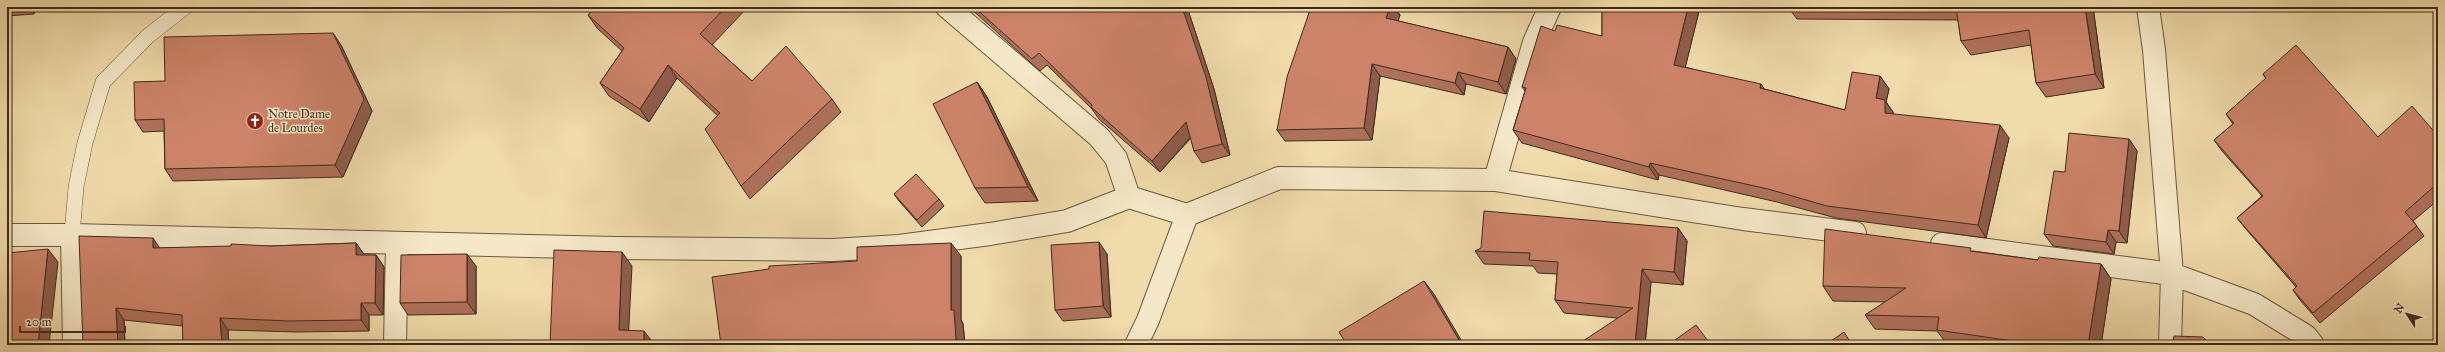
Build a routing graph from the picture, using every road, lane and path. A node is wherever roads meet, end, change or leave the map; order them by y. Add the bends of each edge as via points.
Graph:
1 (185, 7) edge
2 (947, 7) edge
3 (1550, 7) edge
4 (2148, 7) edge
5 (1495, 180) junction
6 (1128, 197) junction
7 (1187, 216) junction
8 (7, 235) edge
9 (72, 235) junction
10 (1876, 236) edge
11 (1922, 242) edge
12 (398, 243) junction
13 (2172, 274) junction
14 (74, 345) edge
15 (395, 345) edge
16 (1136, 345) edge
17 (2170, 345) edge
18 (2313, 345) edge

1 - 9 lane via 148,36 103,82 78,180
2 - 6 street via 1099,137 1116,158
3 - 5 street via 1534,42
4 - 13 street via 2154,50
5 - 7 street via 1279,178
5 - 10 street via 1743,219
6 - 7 street
6 - 12 street via 1066,221 899,246 832,250
7 - 16 street via 1163,284
8 - 9 street
9 - 12 street
9 - 14 street
11 - 13 street
12 - 15 street
13 - 17 street
13 - 18 street via 2254,304 2306,336

